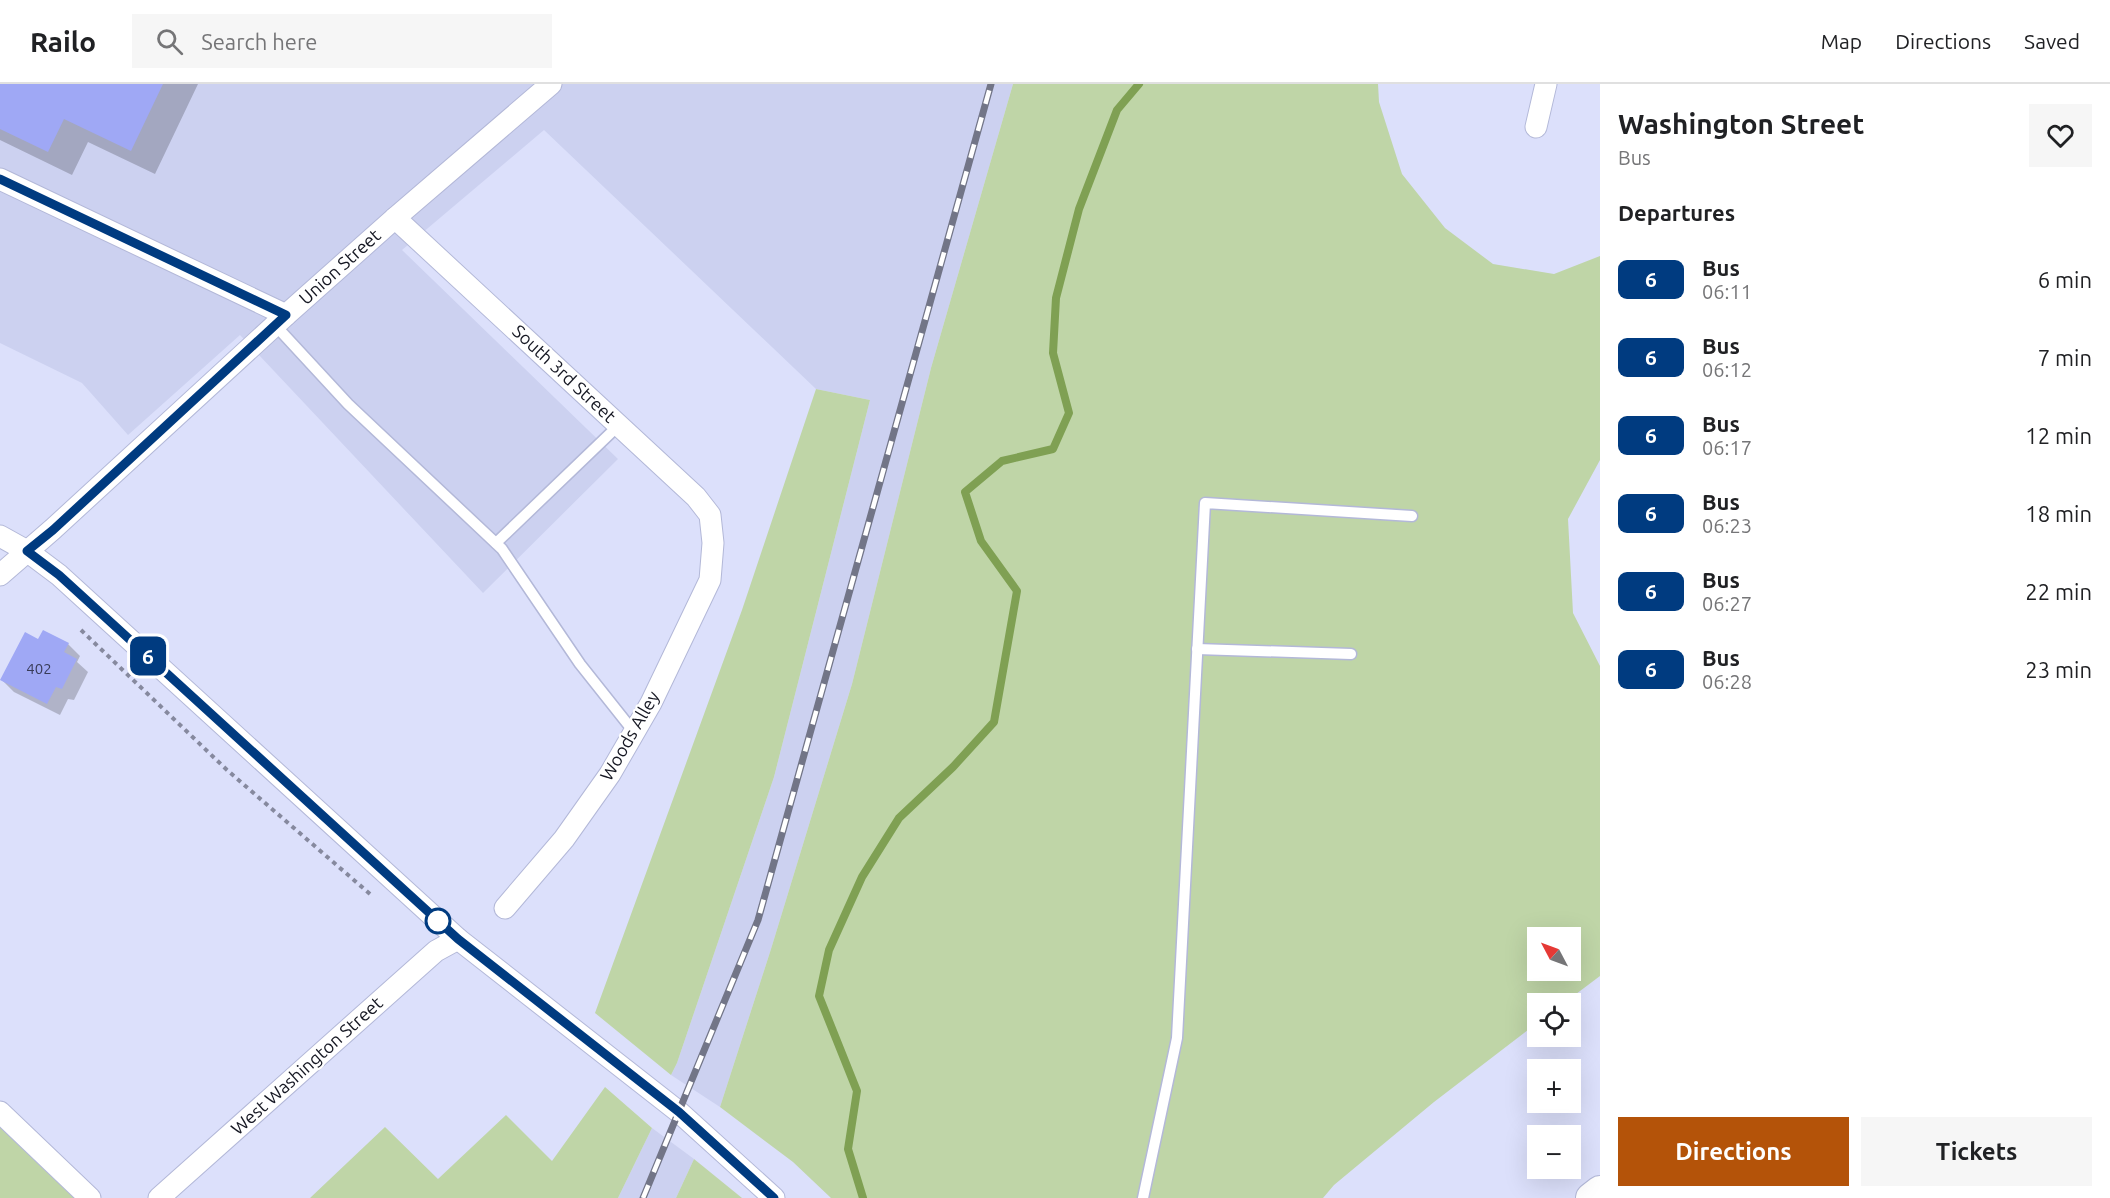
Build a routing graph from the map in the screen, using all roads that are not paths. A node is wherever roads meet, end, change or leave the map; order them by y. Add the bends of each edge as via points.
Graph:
1 (551, 84) edge
2 (1546, 84) edge
3 (1536, 127) dead end
4 (0, 179) edge
5 (395, 218) junction
6 (280, 320) junction
7 (619, 425) junction
8 (1412, 516) dead end
9 (0, 536) edge
10 (496, 543) junction
11 (713, 543) joint
12 (27, 551) junction
13 (0, 575) edge
14 (1197, 649) junction
15 (1351, 654) dead end
16 (634, 732) junction
17 (506, 908) dead end
18 (458, 939) junction
19 (0, 1112) edge
20 (1600, 1191) edge
21 (90, 1198) edge
22 (159, 1198) edge
23 (774, 1198) edge
24 (1143, 1198) edge
25 (1592, 1198) edge

1 - 5 street, Union Street
2 - 3 street
4 - 6 street
5 - 6 street, Union Street
5 - 7 street, South 3rd Street
6 - 10 lane via 348,404
6 - 12 street, Union Street
7 - 10 lane
7 - 11 street, South 3rd Street via 696,497 710,515
8 - 14 lane via 1205,503
9 - 12 street
10 - 16 lane via 580,664
11 - 16 street, Woods Alley via 710,580
12 - 13 street, Union Street
12 - 18 street via 59,575
14 - 15 lane
14 - 24 lane via 1177,1038
16 - 17 street, Woods Alley via 570,830
18 - 22 street, West Washington Street via 436,951
18 - 23 street via 679,1112
19 - 21 street
20 - 25 main road

